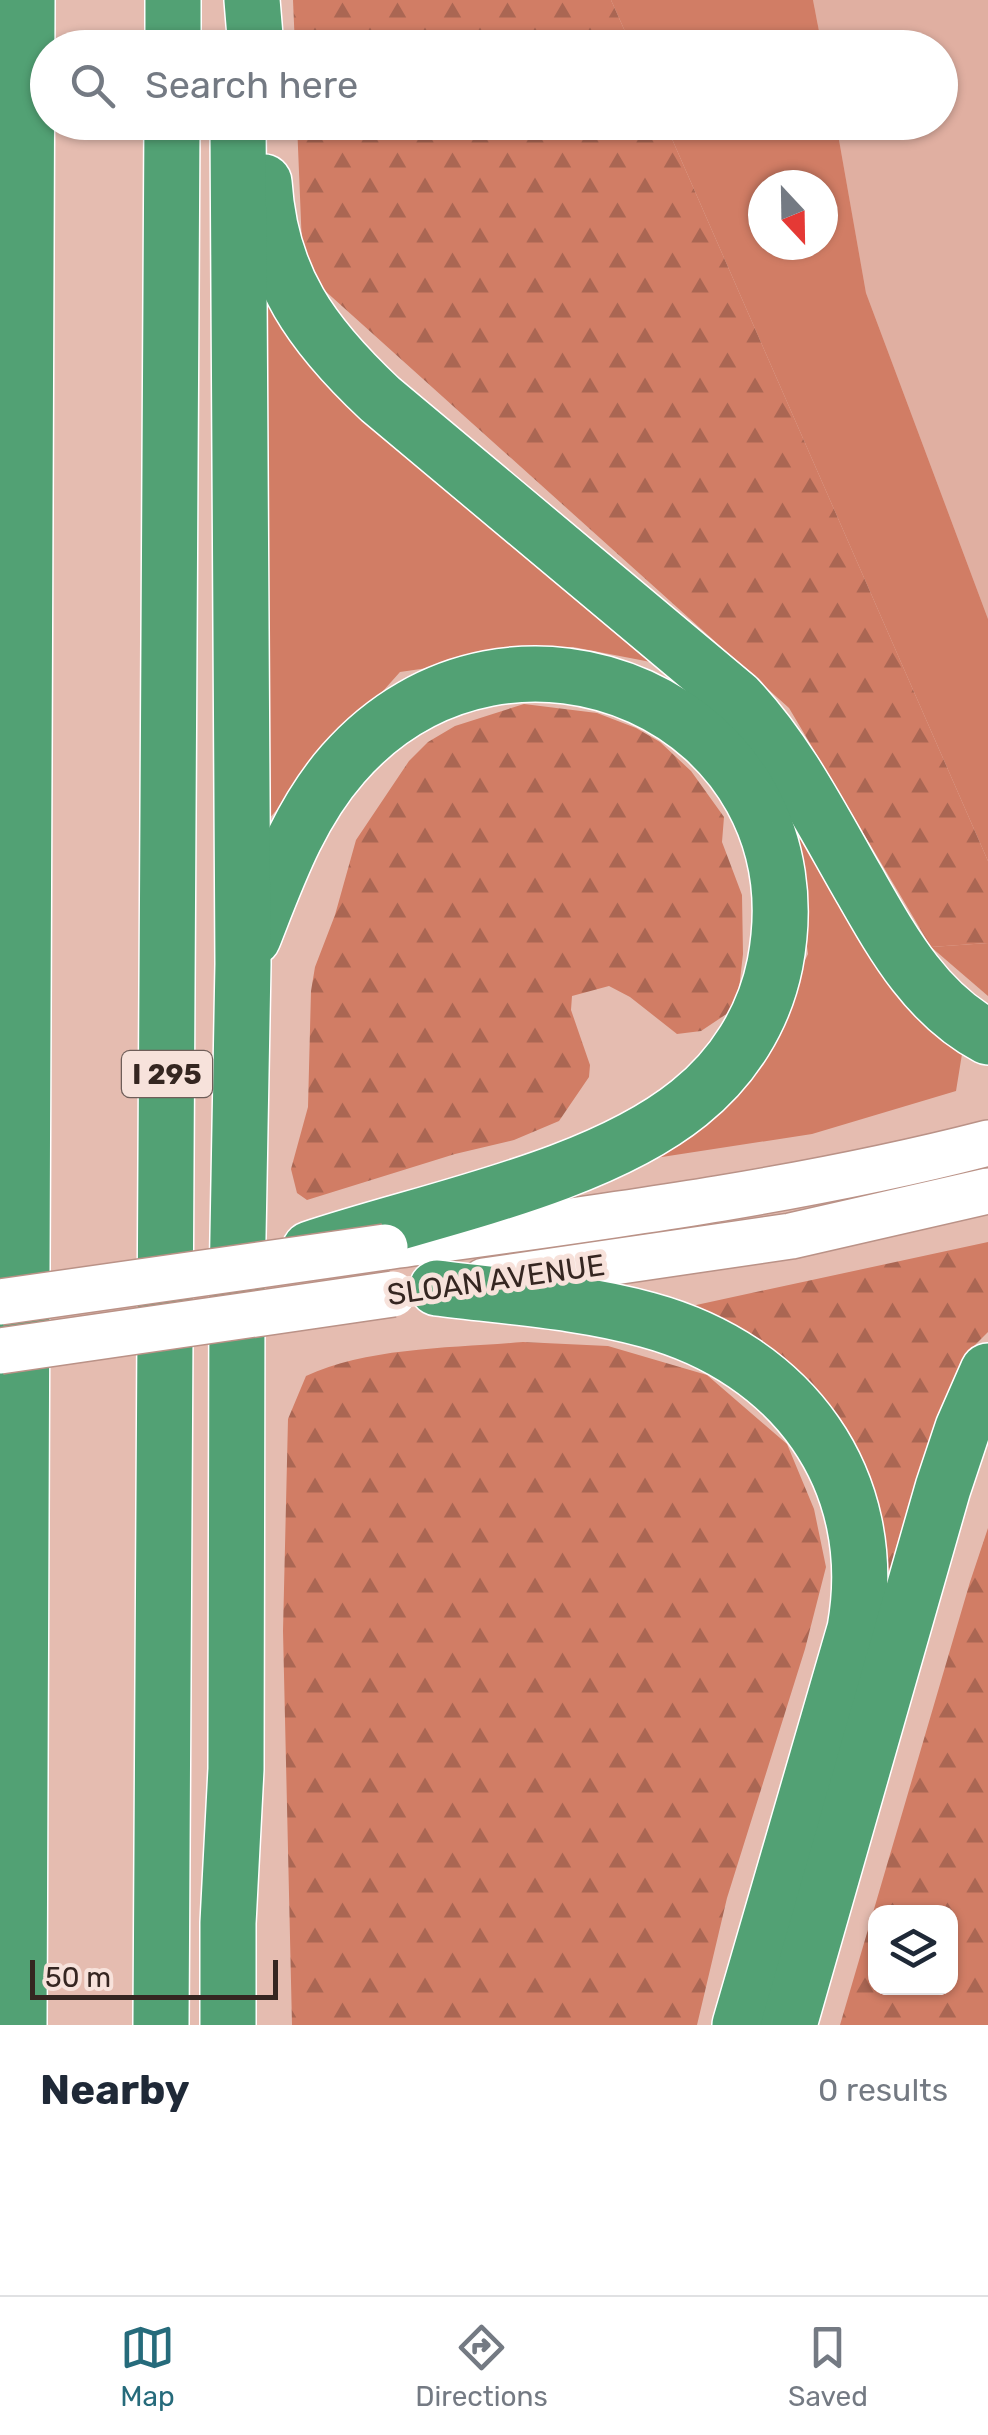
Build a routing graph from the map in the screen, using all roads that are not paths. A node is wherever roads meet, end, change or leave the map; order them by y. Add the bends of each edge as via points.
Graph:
1 (9, 0) edge
2 (27, 0) edge
3 (173, 0) edge
4 (242, 0) edge
5 (252, 0) edge
6 (0, 24) edge
7 (172, 30) edge
8 (240, 30) edge
9 (254, 30) edge
10 (172, 140) edge
11 (238, 140) edge
12 (262, 140) edge
13 (243, 964) junction
14 (988, 1038) edge
15 (988, 1143) edge
16 (988, 1191) edge
17 (383, 1236) junction
18 (266, 1264) joint
19 (415, 1291) junction
20 (0, 1302) edge
21 (0, 1333) edge
22 (0, 1351) edge
23 (988, 1371) edge
24 (19, 1408) junction
25 (236, 1770) junction
26 (20, 1873) junction
27 (0, 1922) edge
28 (19, 2025) edge
29 (161, 2025) edge
30 (228, 2025) edge
31 (258, 2025) edge
32 (740, 2025) edge
33 (789, 2025) edge

1 - 6 highway
2 - 24 highway
3 - 7 highway
4 - 8 highway
5 - 9 highway
10 - 29 highway, I 295
11 - 13 highway
12 - 14 highway via 273,247 304,315 333,354 737,698 781,750 910,968 947,1009
13 - 17 highway via 301,824 334,775 388,722 460,685 547,673 632,692 704,738 754,806 776,870 779,938 756,1018 720,1074 666,1120 599,1156
13 - 25 highway
15 - 17 main road, SLOAN AVENUE via 725,1199
16 - 19 main road, SLOAN AVENUE via 791,1236
17 - 18 highway, bridge
18 - 20 main road, bridge
19 - 22 main road, SLOAN AVENUE, bridge
19 - 32 highway via 621,1313 703,1339 778,1390 823,1442 843,1482 860,1552 855,1629
21 - 24 highway
23 - 33 highway via 943,1488
24 - 26 highway
25 - 30 highway
25 - 31 highway
26 - 27 highway
26 - 28 highway

